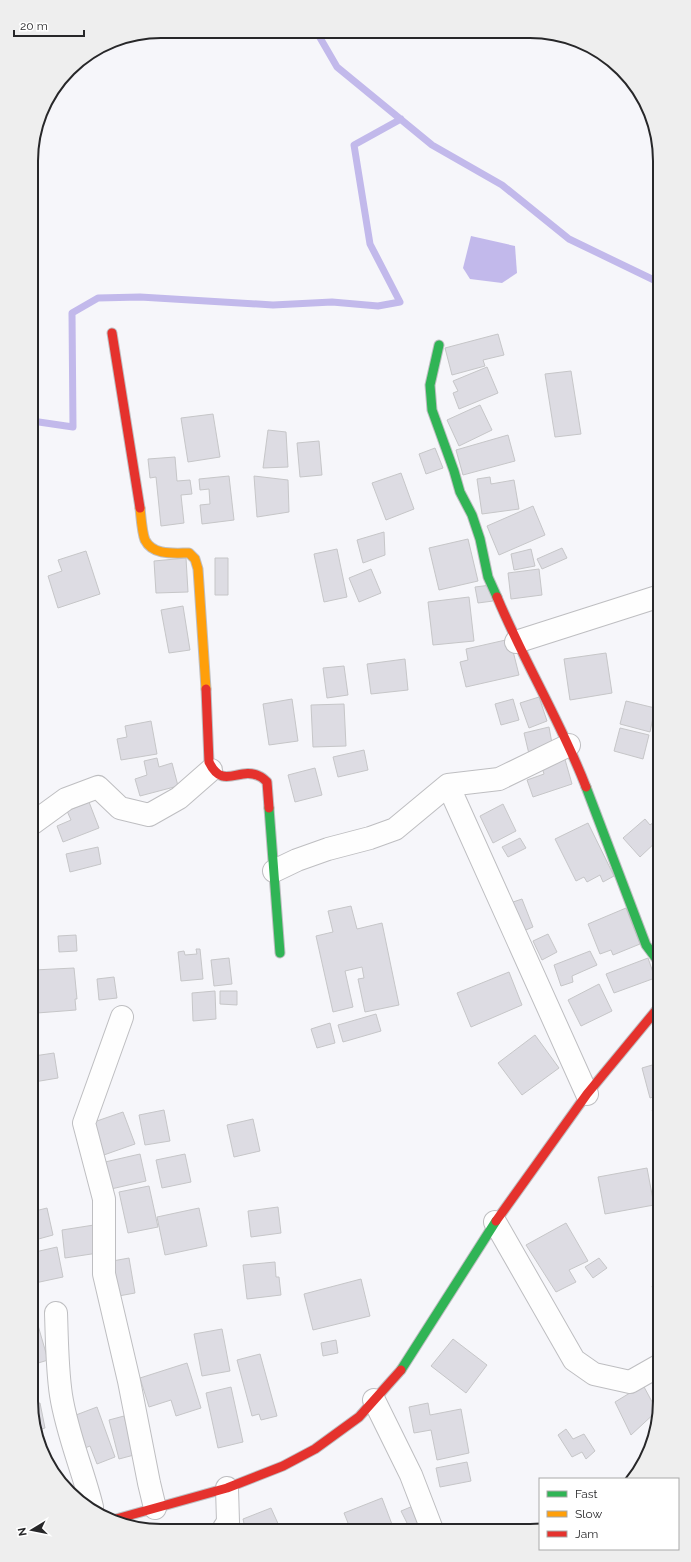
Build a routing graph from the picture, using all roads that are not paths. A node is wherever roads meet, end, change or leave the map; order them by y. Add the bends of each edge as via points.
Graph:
1 (112, 333) dead end
2 (438, 345) dead end
3 (653, 598) edge
4 (516, 642) junction
5 (569, 745) junction
6 (211, 770) junction
7 (448, 785) junction
8 (38, 820) edge
9 (274, 871) junction
10 (280, 953) dead end
11 (653, 955) edge
12 (653, 1014) edge
13 (122, 1017) dead end
14 (587, 1094) junction
15 (495, 1222) junction
16 (56, 1313) dead end
17 (653, 1369) edge
18 (374, 1400) junction
19 (227, 1488) junction
20 (91, 1501) edge
21 (155, 1508) junction
22 (122, 1517) edge
23 (227, 1524) edge
24 (430, 1524) edge

1 - 6 street via 145,540 156,552 189,553 195,558 198,569
2 - 4 street via 430,385 432,410 460,492 472,515 488,577
3 - 4 street
4 - 5 street
5 - 7 street via 499,779
5 - 11 street via 646,945
6 - 8 street via 179,798 149,815 120,808 98,787 66,799
6 - 9 street via 222,776 262,775 267,782
7 - 9 street via 395,829 328,849
7 - 14 street
9 - 10 street
12 - 14 street
13 - 21 street via 84,1123 104,1199 104,1274
14 - 15 street
15 - 17 street via 574,1360 594,1374 630,1382
15 - 18 street via 398,1374
16 - 20 street via 61,1395 71,1439
18 - 19 street via 359,1417 315,1449 283,1466
18 - 24 street via 411,1475
19 - 21 street
19 - 23 street
21 - 22 street

